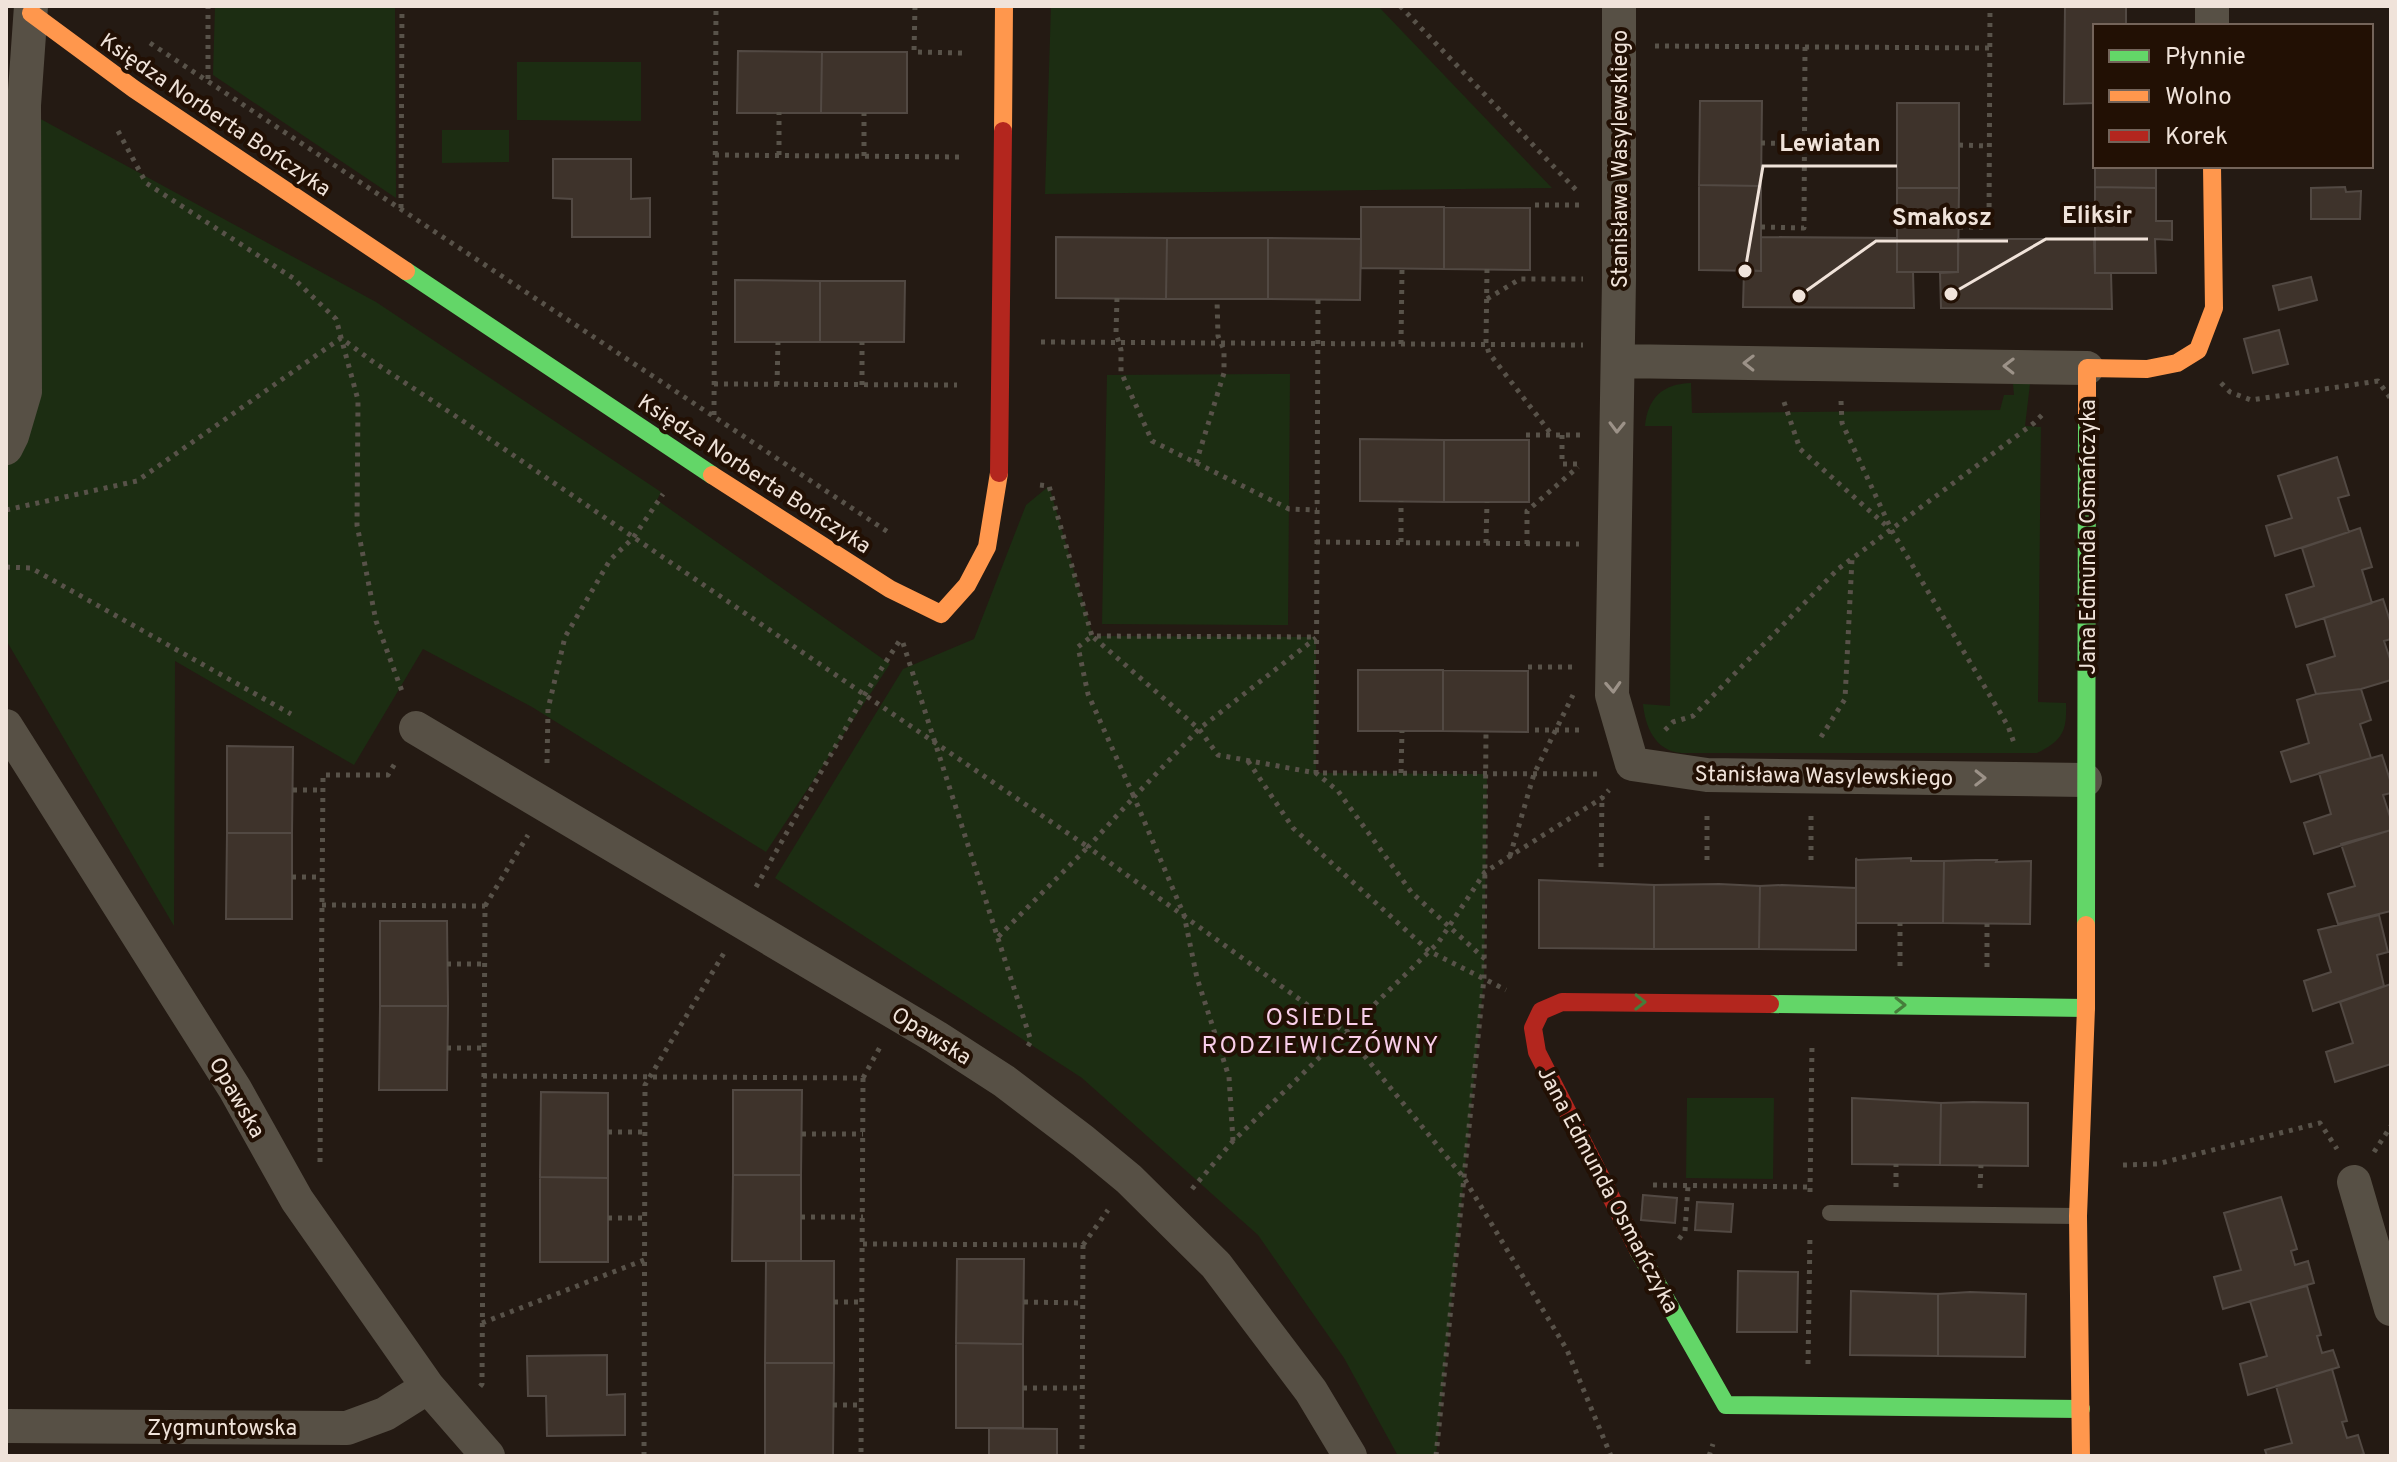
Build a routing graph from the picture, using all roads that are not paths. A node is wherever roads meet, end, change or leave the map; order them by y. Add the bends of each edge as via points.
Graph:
1 (1004, 6) edge
2 (1619, 6) edge
3 (31, 10) edge
4 (2212, 168) edge
5 (1618, 355) junction
6 (2087, 368) junction
7 (6, 448) edge
8 (6, 726) edge
9 (416, 728) road end
10 (2085, 780) junction
11 (2086, 1008) junction
12 (2354, 1182) road end
13 (1830, 1213) dead end
14 (2078, 1216) junction
15 (2388, 1291) edge
16 (428, 1387) junction
17 (2081, 1409) junction
18 (6, 1426) edge
19 (347, 1442) edge
20 (488, 1456) edge
21 (1350, 1456) edge
22 (2081, 1456) edge

1 - 3 street, Księdza Norberta Bończyka via 999,485 987,547 967,585 941,614 890,589 688,459 134,89
2 - 5 street, Stanisława Wasylewskiego
3 - 7 street via 24,105 25,392
4 - 6 street, Jana Edmunda Osmańczyka via 2214,308 2198,350 2177,363 2147,369
6 -> 5 street
5 -> 10 street, Stanisława Wasylewskiego via 1615,545 1600,667 1612,695 1618,766 1707,775
6 - 10 street, Jana Edmunda Osmańczyka
8 - 16 street, Opawska via 235,1089 297,1200
9 - 21 street, Opawska via 936,1037 1083,1141 1216,1265 1311,1391
10 - 11 street, Jana Edmunda Osmańczyka
11 - 14 street, Jana Edmunda Osmańczyka
17 -> 11 street, Jana Edmunda Osmańczyka via 1726,1405 1627,1230 1537,1052 1533,1028 1541,1011 1562,1002
12 - 15 street
13 - 14 lane
14 - 17 street, Jana Edmunda Osmańczyka
16 - 19 street, Zygmuntowska
16 - 20 street, Opawska
17 - 22 street, Jana Edmunda Osmańczyka
18 - 19 street, Zygmuntowska

